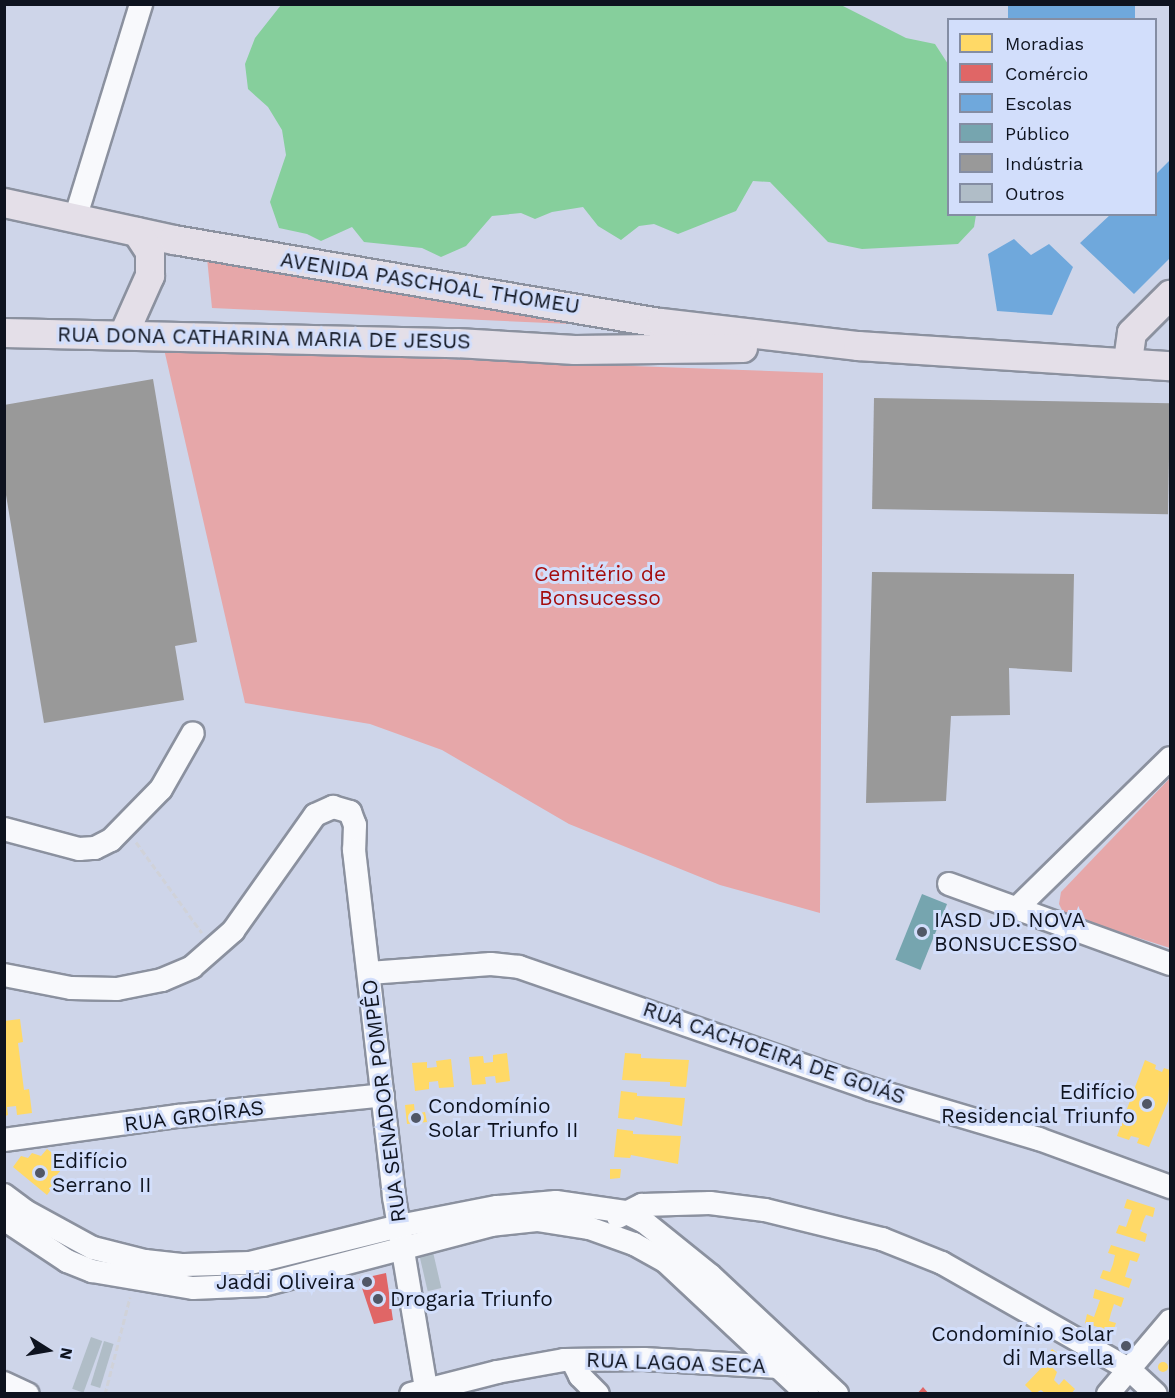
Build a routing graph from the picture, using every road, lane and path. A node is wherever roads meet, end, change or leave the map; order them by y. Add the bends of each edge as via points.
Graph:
1 (141, 4) edge
2 (4, 203) edge
3 (75, 219) junction
4 (137, 232) junction
5 (1170, 295) edge
6 (712, 329) junction
7 (4, 333) edge
8 (124, 334) junction
9 (524, 345) junction
10 (858, 346) junction
11 (1170, 350) edge
12 (1128, 361) junction
13 (1170, 366) edge
14 (193, 733) dead end
15 (1170, 758) edge
16 (126, 828) junction
17 (4, 829) edge
18 (949, 884) dead end
19 (1017, 908) junction
20 (214, 950) junction
21 (1170, 964) edge
22 (369, 973) junction
23 (4, 975) edge
24 (383, 1095) junction
25 (4, 1140) edge
26 (1170, 1187) edge
27 (4, 1195) edge
28 (710, 1203) junction
29 (625, 1212) junction
30 (4, 1219) edge
31 (399, 1226) junction
32 (654, 1229) junction
33 (599, 1231) junction
34 (634, 1244) junction
35 (402, 1249) junction
36 (134, 1281) junction
37 (1170, 1321) edge
38 (572, 1360) junction
39 (787, 1360) junction
40 (1130, 1370) junction
41 (4, 1383) edge
42 (418, 1391) edge
43 (28, 1394) edge
44 (105, 1394) edge
45 (598, 1394) edge
46 (807, 1394) edge
47 (837, 1394) edge
48 (1108, 1394) edge
49 (1156, 1394) edge

1 - 3 street
2 - 3 main road, AVENIDA PASCHOAL THOMEU
3 - 4 main road, AVENIDA PASCHOAL THOMEU
4 - 6 main road, AVENIDA PASCHOAL THOMEU
4 - 8 main road via 150,252 150,276
5 - 12 main road via 1132,333
6 - 9 main road via 547,339
6 - 10 main road, AVENIDA PASCHOAL THOMEU
7 - 8 main road, RUA DONA CATHARINA MARIA DE JESUS
8 - 9 main road, RUA DONA CATHARINA MARIA DE JESUS
9 - 10 main road, AVENIDA PASCHOAL THOMEU via 575,350
10 - 12 main road, AVENIDA PASCHOAL THOMEU
11 - 12 main road, AVENIDA PASCHOAL THOMEU
12 - 13 main road, AVENIDA PASCHOAL THOMEU
14 - 16 street via 161,789
15 - 19 street
16 - 17 street via 95,848 79,849
16 - 20 path
18 - 19 street
19 - 21 street
20 - 22 street, RUA SENADOR POMPÊO via 254,903 315,815 333,807 350,812 355,825 354,850
20 - 23 street via 192,967 162,980 117,989 71,988
22 - 24 street, RUA SENADOR POMPÊO
22 - 26 street, RUA CACHOEIRA DE GOIÁS via 490,964 519,967 860,1085 1039,1138
24 - 25 street, RUA GROÍRAS via 178,1116
24 - 31 street, RUA SENADOR POMPÊO
27 - 31 street via 25,1211 93,1248 145,1261 184,1265 250,1263
28 - 29 street via 664,1202
28 - 32 street via 679,1214
28 - 40 street via 837,1226 902,1247 942,1263
29 - 31 street via 556,1202 497,1207
29 - 32 street
29 - 33 street
30 - 36 street via 67,1261
31 - 35 street, RUA SENADOR POMPÊO
32 - 34 street
32 - 39 street
33 - 34 street
33 - 35 street via 561,1222 517,1221
34 - 39 street via 665,1261
35 - 36 street via 249,1287 193,1288
35 - 42 street, RUA SENADOR POMPÊO
36 - 44 path
37 - 40 street
38 - 39 street, RUA LAGOA SECA
38 - 42 street, RUA LAGOA SECA
38 - 45 street via 580,1376
39 - 46 street
39 - 47 street
40 - 48 street
40 - 49 street
41 - 43 street

